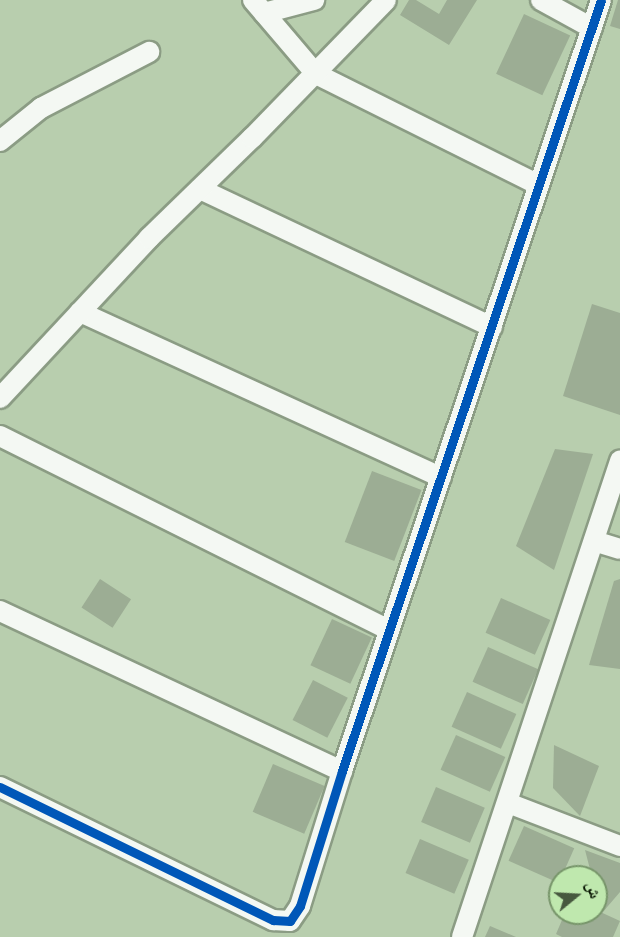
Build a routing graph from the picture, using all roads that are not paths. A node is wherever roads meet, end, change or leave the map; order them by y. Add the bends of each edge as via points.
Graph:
1 (314, 0) edge
2 (386, 0) edge
3 (541, 0) edge
4 (602, 0) edge
5 (258, 7) edge
6 (592, 28) junction
7 (149, 52) dead end
8 (316, 74) junction
9 (0, 141) edge
10 (539, 185) junction
11 (200, 189) junction
12 (80, 312) junction
13 (492, 327) junction
14 (0, 398) edge
15 (0, 436) edge
16 (620, 461) edge
17 (441, 477) junction
18 (594, 541) junction
19 (620, 549) edge
20 (0, 611) edge
21 (389, 630) junction
22 (342, 771) junction
23 (0, 787) edge
24 (508, 803) junction
25 (620, 846) edge
26 (462, 937) edge

1 - 5 street
2 - 8 street
3 - 6 street
4 - 6 street
5 - 8 street
6 - 10 street
7 - 9 street via 41,108
8 - 10 street
8 - 11 street
10 - 13 street
11 - 12 street
11 - 13 street
12 - 14 street
12 - 17 street
13 - 17 street
15 - 21 street
16 - 18 street
17 - 21 street
18 - 19 street
18 - 24 street
20 - 22 street
21 - 22 street
22 - 23 street via 300,906 290,921 273,920
24 - 25 street
24 - 26 street

